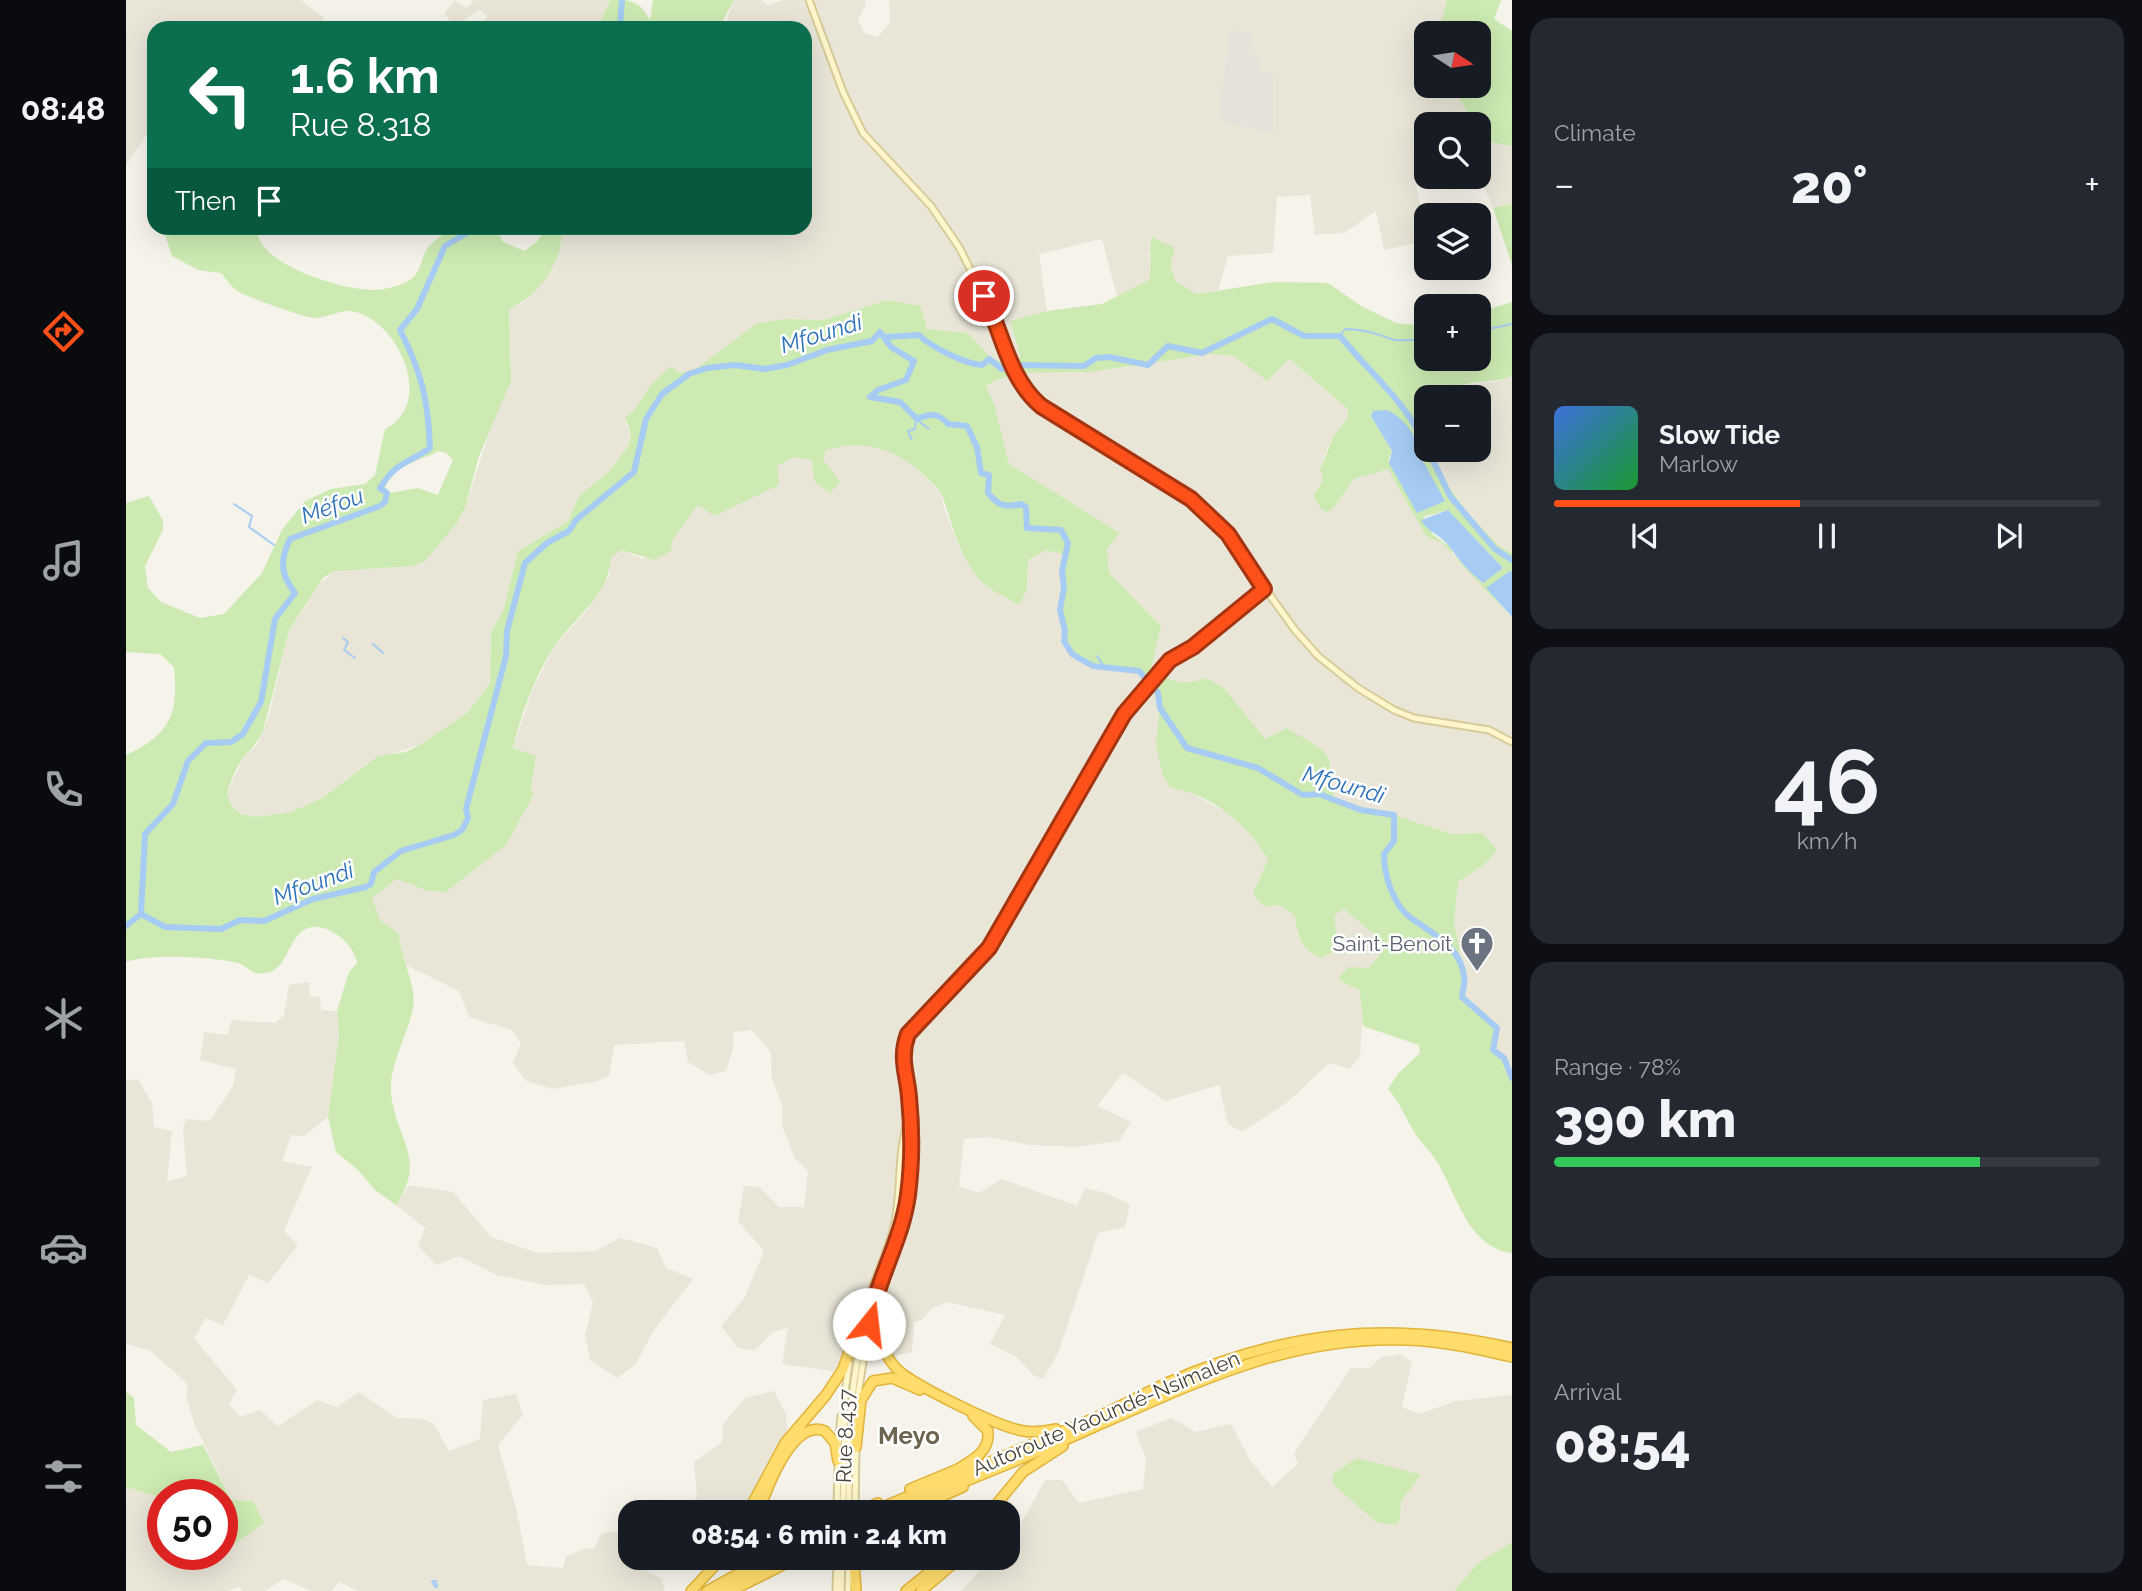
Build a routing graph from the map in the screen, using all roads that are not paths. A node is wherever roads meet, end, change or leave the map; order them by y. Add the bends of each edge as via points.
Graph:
1 (810, 0) edge
2 (1264, 589) junction
3 (1512, 742) edge
4 (909, 1117) junction
5 (884, 1279) junction
6 (872, 1305) junction
7 (856, 1332) junction
8 (1512, 1348) edge
9 (1512, 1357) edge
10 (845, 1392) junction
11 (1098, 1416) junction
12 (1092, 1429) junction
13 (1036, 1442) junction
14 (856, 1447) junction
15 (838, 1461) junction
16 (956, 1470) junction
17 (988, 1473) junction
18 (754, 1500) edge
19 (764, 1500) edge
20 (846, 1500) junction
21 (885, 1500) edge
22 (899, 1500) edge
23 (920, 1500) edge
24 (936, 1500) edge
25 (1000, 1500) edge
26 (711, 1570) edge
27 (737, 1570) edge
28 (744, 1570) edge
29 (758, 1570) edge
30 (773, 1570) edge
31 (837, 1570) edge
32 (842, 1570) edge
33 (851, 1570) edge
34 (854, 1570) edge
35 (932, 1570) edge
36 (946, 1570) edge
37 (757, 1578) junction
38 (691, 1591) edge
39 (705, 1591) edge
40 (720, 1591) edge
41 (731, 1591) edge
42 (740, 1591) edge
43 (836, 1591) edge
44 (841, 1591) edge
45 (848, 1591) edge
46 (855, 1591) edge
47 (906, 1591) edge
48 (921, 1591) edge

1 - 2 main road via 839,84 863,133 931,206 971,269 1025,392 1179,490 1217,522
2 - 3 main road via 1318,656 1367,694 1414,718 1489,730
2 - 4 main road, Rue 8.437 via 1170,660 1149,684 1107,741 989,948 908,1034 902,1052
4 - 5 main road, Rue 8.437 via 908,1196
4 - 7 main road, Rue 8.437 via 902,1139 893,1227
5 - 6 main road, Rue 8.437
5 - 11 highway via 878,1331 891,1362 908,1377 1023,1432 1051,1430
6 - 14 main road via 858,1385
6 - 20 main road, Rue 8.437 via 854,1373
7 - 10 main road, Rue 8.437
7 - 18 highway via 843,1369 785,1443
8 - 11 highway, Autoroute Yaoundé-Nsimalen via 1423,1332 1318,1336 1228,1360
9 - 12 highway, Autoroute Yaoundé-Nsimalen via 1409,1340 1327,1343 1241,1364
10 - 15 main road
10 - 20 main road, Rue 8.437
11 - 13 highway, Autoroute Yaoundé-Nsimalen
12 - 17 highway, Autoroute Yaoundé-Nsimalen
12 - 25 highway via 1023,1472
13 - 16 highway
13 - 22 highway, Autoroute Yaoundé-Nsimalen
14 - 16 highway via 864,1392 873,1381 892,1378 985,1425 989,1439 984,1450
14 - 20 main road
15 - 19 highway via 835,1443 825,1431 811,1428 790,1444
15 - 20 main road
16 - 21 highway
17 - 23 highway, Autoroute Yaoundé-Nsimalen
17 - 24 highway
26 - 38 highway
27 - 39 highway
28 - 39 highway
29 - 40 highway
30 - 37 highway
31 - 43 main road
32 - 44 main road
33 - 45 main road
34 - 46 highway
35 - 47 highway
36 - 48 highway
37 - 41 highway
37 - 42 highway

